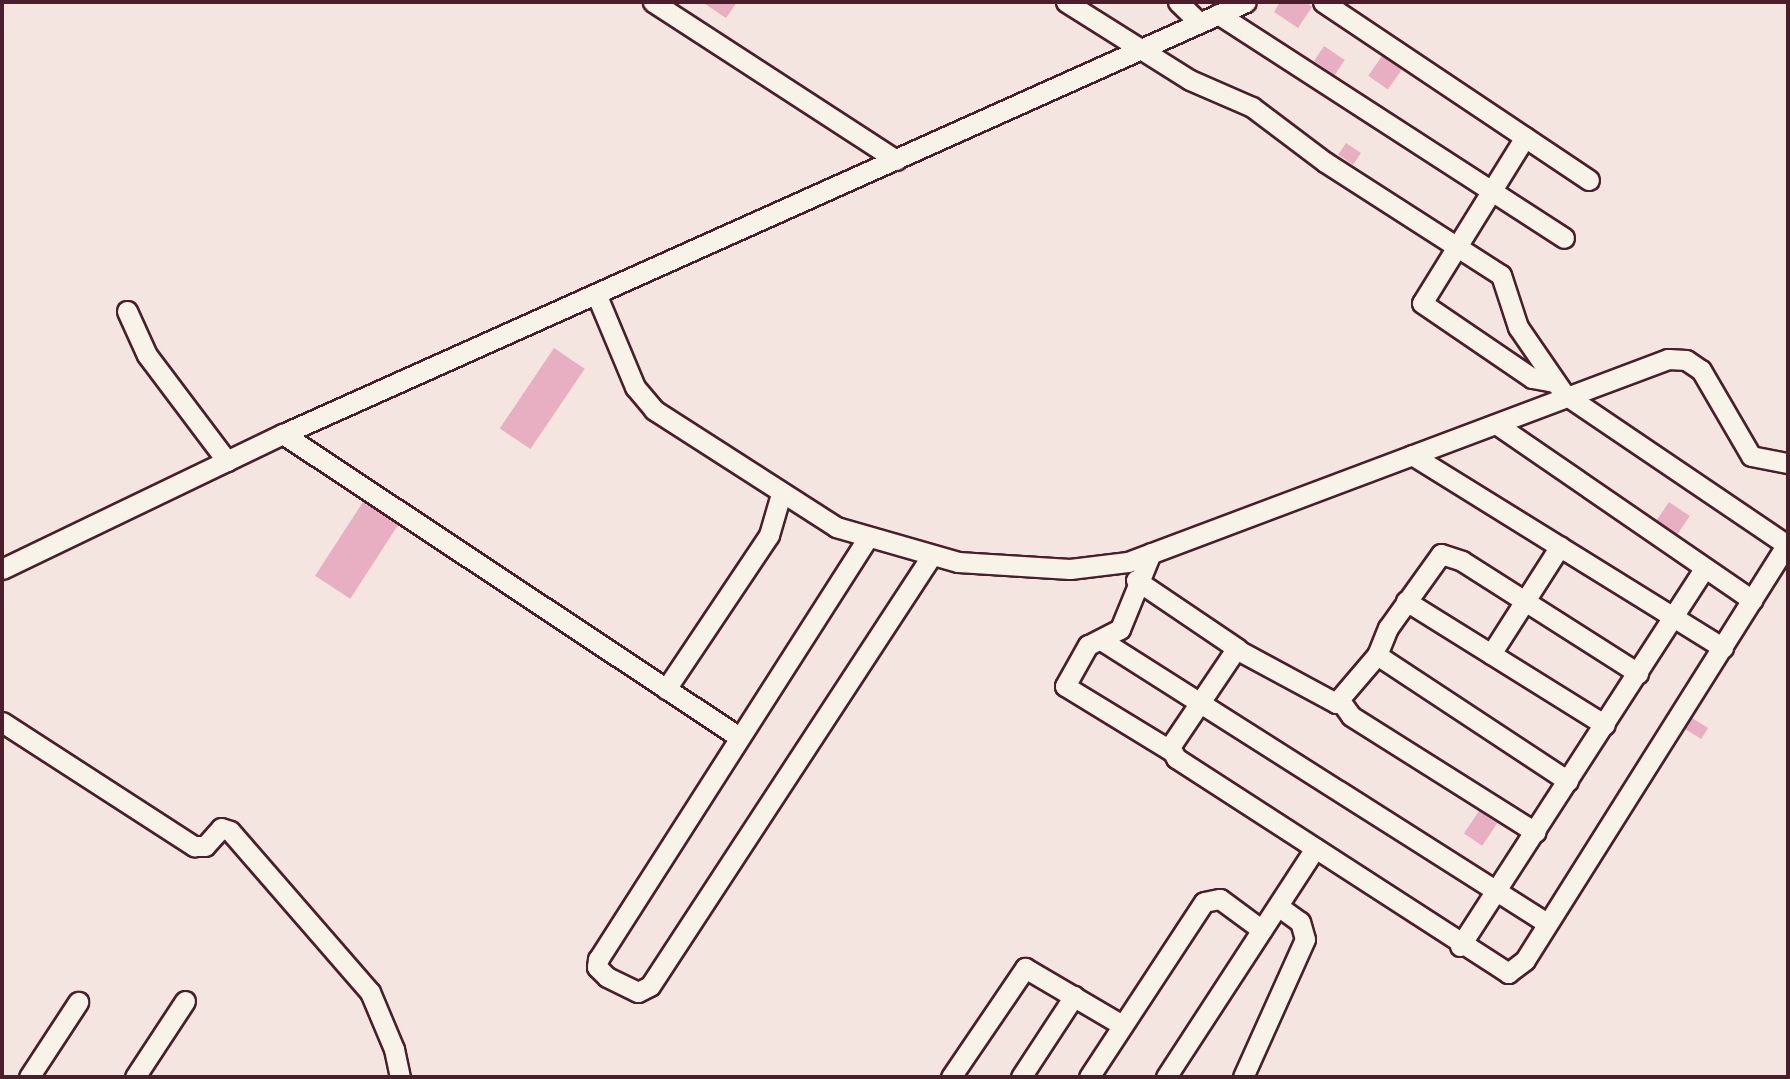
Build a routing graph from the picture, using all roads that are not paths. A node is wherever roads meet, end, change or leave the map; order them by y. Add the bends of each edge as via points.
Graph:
1 (653, 2) edge
2 (1066, 2) edge
3 (1178, 2) edge
4 (1246, 2) edge
5 (1323, 2) edge
6 (1209, 19) junction
7 (1144, 49) junction
8 (1525, 137) junction
9 (896, 160) junction
10 (1589, 180) dead end
11 (1492, 191) junction
12 (1564, 238) dead end
13 (1456, 247) junction
14 (597, 296) junction
15 (127, 311) dead end
16 (1554, 382) junction
17 (1570, 400) junction
18 (1496, 424) junction
19 (283, 434) junction
20 (1412, 455) junction
21 (227, 461) junction
22 (1788, 463) edge
23 (781, 494) junction
24 (867, 539) junction
25 (1788, 544) edge
26 (1560, 546) junction
27 (1151, 553) junction
28 (932, 555) junction
29 (1704, 568) junction
30 (2, 569) edge
31 (1136, 580) junction
32 (1752, 600) junction
33 (1406, 601) junction
34 (1525, 601) junction
35 (1675, 617) junction
36 (1101, 640) junction
37 (1723, 648) junction
38 (1238, 649) junction
39 (1492, 654) junction
40 (1377, 655) junction
41 (1638, 673) junction
42 (666, 689) junction
43 (1200, 699) junction
44 (1341, 702) junction
45 (2, 722) edge
46 (1605, 725) junction
47 (736, 735) junction
48 (1170, 750) junction
49 (1569, 781) junction
50 (1535, 832) junction
51 (1315, 848) junction
52 (1497, 890) junction
53 (1278, 906) junction
54 (1547, 923) junction
55 (1262, 930) junction
56 (1460, 946) junction
57 (1074, 996) junction
58 (185, 1001) dead end
59 (78, 1002) dead end
60 (1122, 1025) junction
61 (29, 1077) edge
62 (135, 1077) edge
63 (400, 1077) edge
64 (951, 1077) edge
65 (1021, 1077) edge
66 (1089, 1077) edge
67 (1166, 1077) edge
68 (1243, 1077) edge

1 - 9 street
2 - 7 street
3 - 6 street
4 - 6 street
5 - 8 street
6 - 7 street
6 - 11 street
7 - 9 street
7 - 13 street via 1190,80 1252,107 1325,162
8 - 10 street
8 - 11 street
9 - 14 street
11 - 12 street
11 - 13 street
13 - 16 street via 1504,279 1513,317
13 - 16 street via 1423,296 1424,306 1532,378
14 - 19 street
14 - 23 street via 642,398
15 - 21 street via 146,355
16 - 17 street
17 - 18 street
17 - 22 street via 1668,359 1686,359 1701,370 1745,450 1761,461
17 - 25 street
18 - 20 street
18 - 29 street
19 - 21 street
19 - 42 street
20 - 26 street
20 - 27 street
21 - 30 street
23 - 24 street
23 - 42 street via 775,525
24 - 28 street
24 - 47 street
25 - 32 street
26 - 34 street
26 - 35 street
27 - 28 street via 1105,566 1070,569 987,566
27 - 31 street
28 - 47 street via 654,979 638,992 607,977 596,964
29 - 32 street
29 - 35 street
31 - 36 street via 1120,629
31 - 38 street
32 - 37 street
33 - 34 street via 1441,554 1462,561
33 - 39 street
33 - 40 street
34 - 39 street
34 - 41 street
35 - 37 street
35 - 41 street
36 - 43 street
36 - 48 street via 1084,650 1066,680 1067,690
37 - 54 street
38 - 43 street
38 - 44 street via 1330,701
39 - 46 street
40 - 44 street
40 - 49 street
41 - 46 street
42 - 47 street
43 - 48 street
43 - 52 street
44 - 50 street via 1351,716
45 - 63 street via 194,846 205,846 221,828 230,831 370,992 394,1049
46 - 49 street
48 - 51 street
49 - 50 street
50 - 52 street
51 - 53 street
51 - 56 street
52 - 54 street
52 - 56 street
53 - 55 street
53 - 68 street via 1300,922 1305,939
54 - 56 street via 1518,967 1508,973
55 - 60 street via 1220,899 1204,902
55 - 67 street
57 - 60 street
57 - 64 street via 1033,969 1020,970
57 - 65 street
58 - 62 street
59 - 61 street
60 - 66 street

